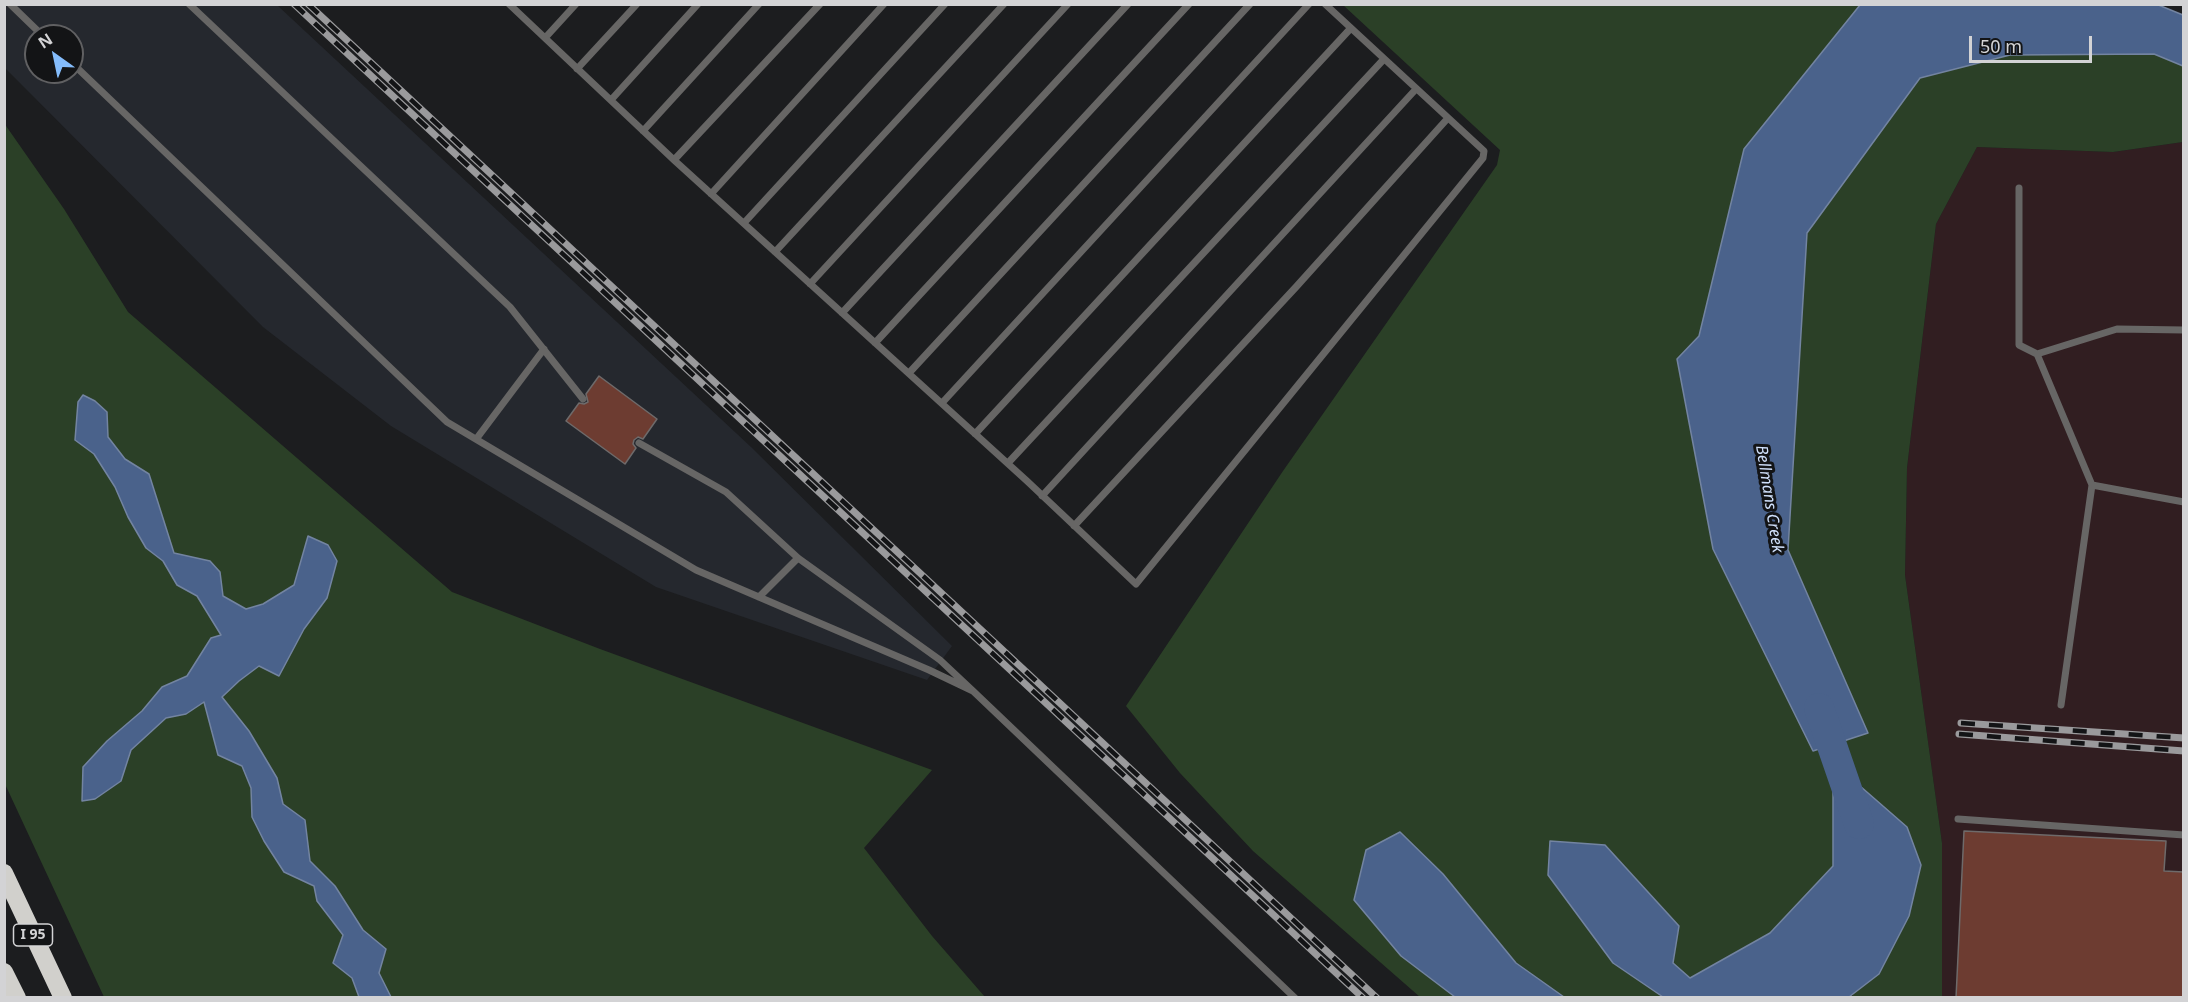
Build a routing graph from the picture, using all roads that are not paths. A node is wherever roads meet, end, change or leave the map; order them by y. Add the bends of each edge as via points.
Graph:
1 (10, 4) edge
2 (189, 4) edge
3 (576, 4) edge
4 (637, 4) edge
5 (698, 4) edge
6 (759, 4) edge
7 (820, 4) edge
8 (884, 4) edge
9 (945, 4) edge
10 (1004, 4) edge
11 (1068, 4) edge
12 (1128, 4) edge
13 (1189, 4) edge
14 (1250, 4) edge
15 (1309, 4) edge
16 (1325, 4) edge
17 (509, 5) edge
18 (31, 24) edge
19 (1351, 28) junction
20 (545, 38) junction
21 (1384, 59) junction
22 (577, 69) junction
23 (84, 74) edge
24 (1416, 89) junction
25 (611, 100) junction
26 (1448, 118) junction
27 (643, 131) junction
28 (674, 160) junction
29 (2019, 188) dead end
30 (711, 194) junction
31 (744, 224) junction
32 (775, 252) junction
33 (810, 284) junction
34 (842, 313) junction
35 (2184, 330) edge
36 (875, 343) junction
37 (544, 349) junction
38 (2037, 354) junction
39 (909, 374) junction
40 (583, 399) dead end
41 (942, 403) junction
42 (975, 434) junction
43 (477, 438) junction
44 (639, 443) dead end
45 (1008, 464) junction
46 (2092, 485) junction
47 (1042, 496) junction
48 (2184, 501) edge
49 (1074, 526) junction
50 (798, 558) junction
51 (759, 597) junction
52 (973, 691) junction
53 (2061, 705) dead end
54 (1958, 819) dead end
55 (2184, 835) edge
56 (4, 873) edge
57 (4, 972) edge
58 (16, 998) edge
59 (63, 998) edge
60 (1295, 998) edge

1 - 18 lane
2 - 37 lane via 510,307
3 - 20 lane
4 - 22 lane
5 - 25 lane
6 - 27 lane
7 - 28 lane
8 - 30 lane
9 - 31 lane
10 - 32 lane
11 - 33 lane
12 - 34 lane
13 - 36 lane
14 - 39 lane
15 - 41 lane
16 - 19 lane
17 - 20 lane
19 - 21 lane
19 - 42 lane
20 - 22 lane
21 - 24 lane
21 - 45 lane
22 - 25 lane
23 - 43 lane via 447,422
24 - 26 lane
24 - 47 lane
25 - 27 lane
26 - 49 lane
26 - 49 lane via 1484,151 1483,158 1136,584
27 - 28 lane
28 - 30 lane
29 - 38 lane via 2019,345
30 - 31 lane
31 - 32 lane
32 - 33 lane
33 - 34 lane
34 - 36 lane
35 - 38 lane via 2117,329
36 - 39 lane
37 - 40 lane
37 - 43 lane
38 - 46 lane
39 - 41 lane
41 - 42 lane
42 - 45 lane
43 - 51 lane via 696,570
44 - 50 lane via 726,492
45 - 47 lane
46 - 48 lane
46 - 53 lane
47 - 49 lane
50 - 51 lane
50 - 52 lane via 940,660
51 - 52 lane
52 - 60 lane
54 - 55 lane
56 - 59 highway, I 95
57 - 58 highway

